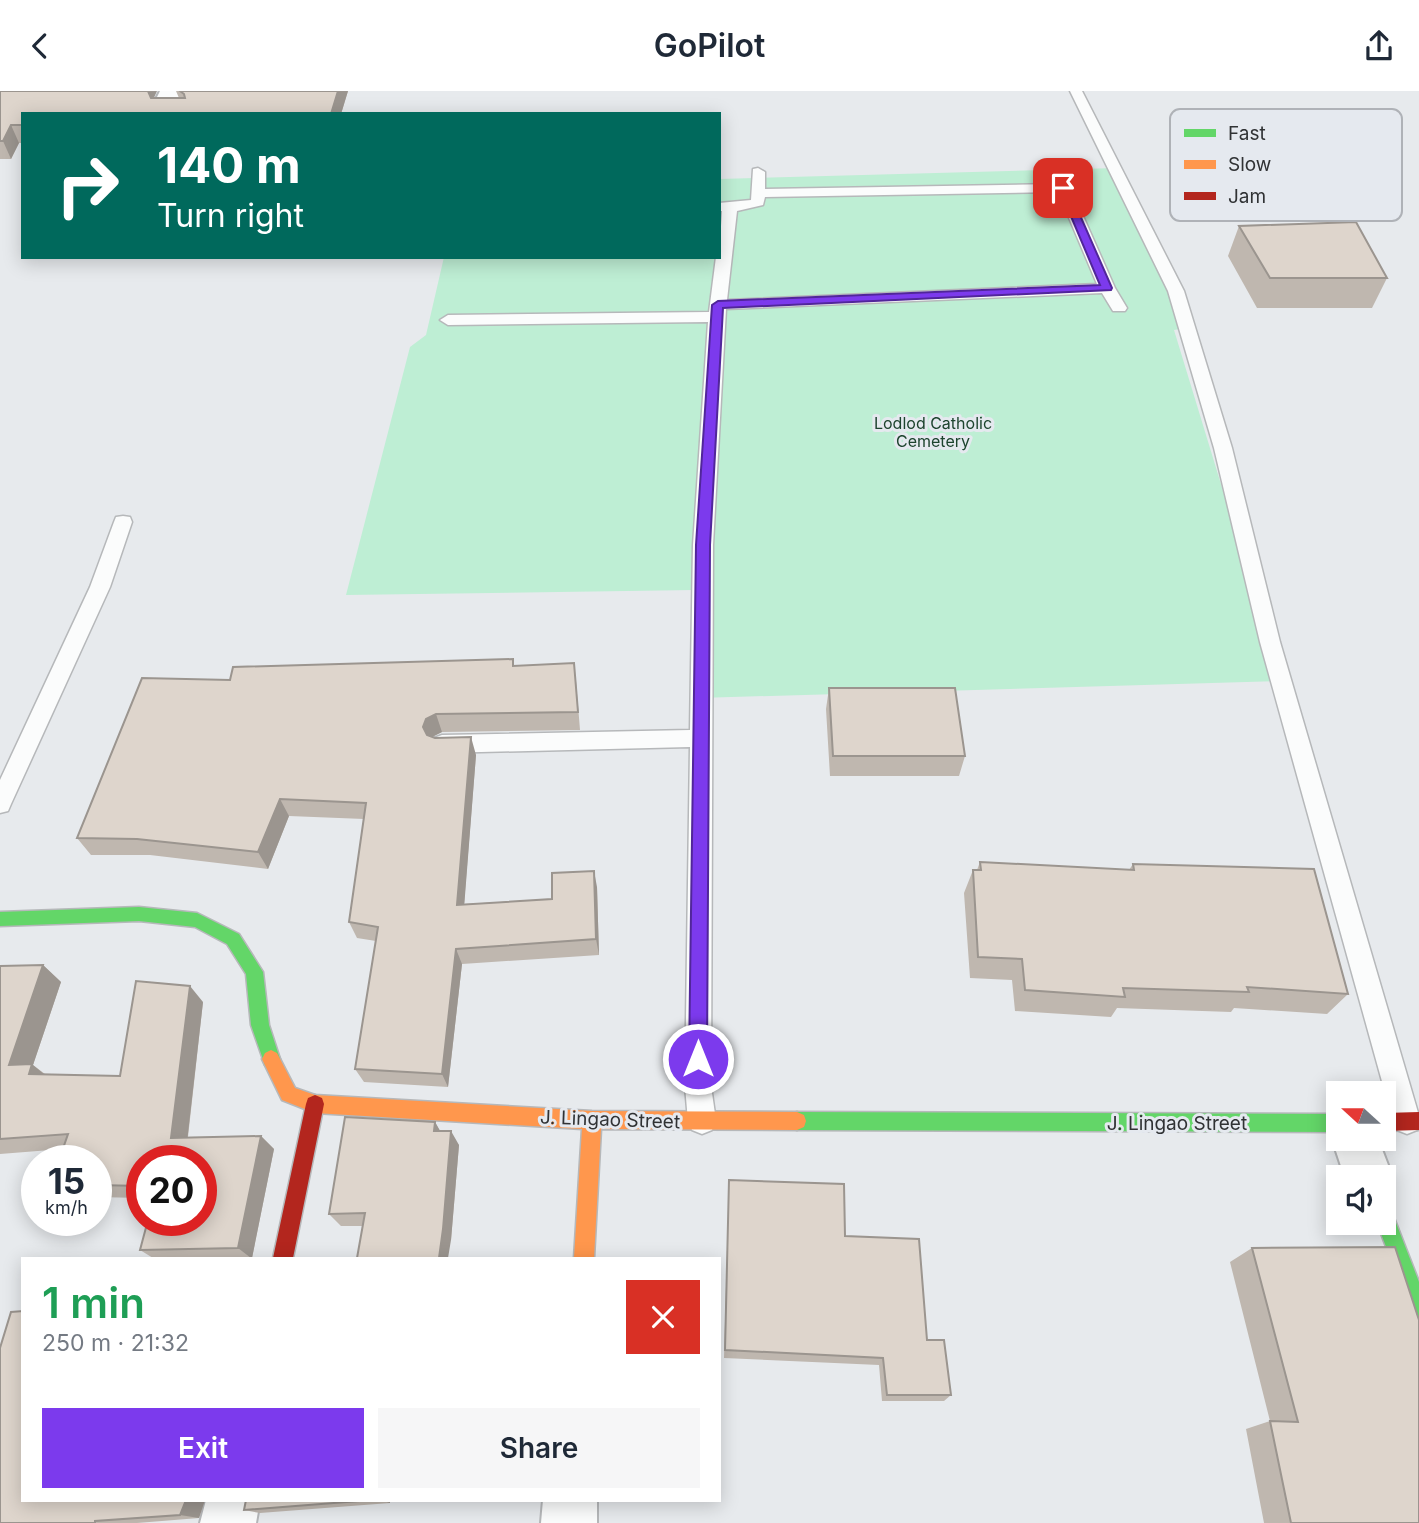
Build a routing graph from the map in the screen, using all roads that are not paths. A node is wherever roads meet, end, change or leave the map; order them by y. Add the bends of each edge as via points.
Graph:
1 (171, 91) edge
2 (1076, 91) edge
3 (174, 112) edge
4 (1053, 164) dead end
5 (758, 172) dead end
6 (1063, 188) junction
7 (758, 193) junction
8 (725, 208) edge
9 (1107, 288) junction
10 (1119, 308) dead end
11 (717, 311) junction
12 (448, 320) dead end
13 (123, 522) dead end
14 (701, 738) junction
15 (442, 744) edge
16 (0, 804) edge
17 (0, 919) edge
18 (315, 1104) junction
19 (592, 1120) junction
20 (702, 1121) junction
21 (1413, 1121) edge
22 (1326, 1123) edge
23 (1391, 1235) edge
24 (283, 1257) edge
25 (584, 1257) edge
26 (1419, 1308) edge
27 (233, 1502) edge
28 (570, 1502) edge
29 (228, 1523) edge
30 (569, 1523) edge

1 - 3 street via 166,101 167,109
2 - 21 lane via 1176,291 1223,448 1270,642
4 - 6 lane
5 - 7 lane
6 - 7 lane
6 - 9 lane
7 - 8 lane via 758,202
8 - 11 lane
9 - 10 lane
9 - 11 lane
11 - 12 lane
11 - 14 lane via 703,545
13 - 16 lane via 100,587
14 - 15 lane
14 - 20 lane via 698,1086
17 - 18 street, J. Lingao Street via 139,914 197,920 233,939 254,972 260,1025 274,1066 289,1094
18 - 19 street, J. Lingao Street
18 - 24 street
19 - 20 street, J. Lingao Street
19 - 25 street
20 - 22 street, J. Lingao Street
23 - 26 street
27 - 29 street
28 - 30 street

